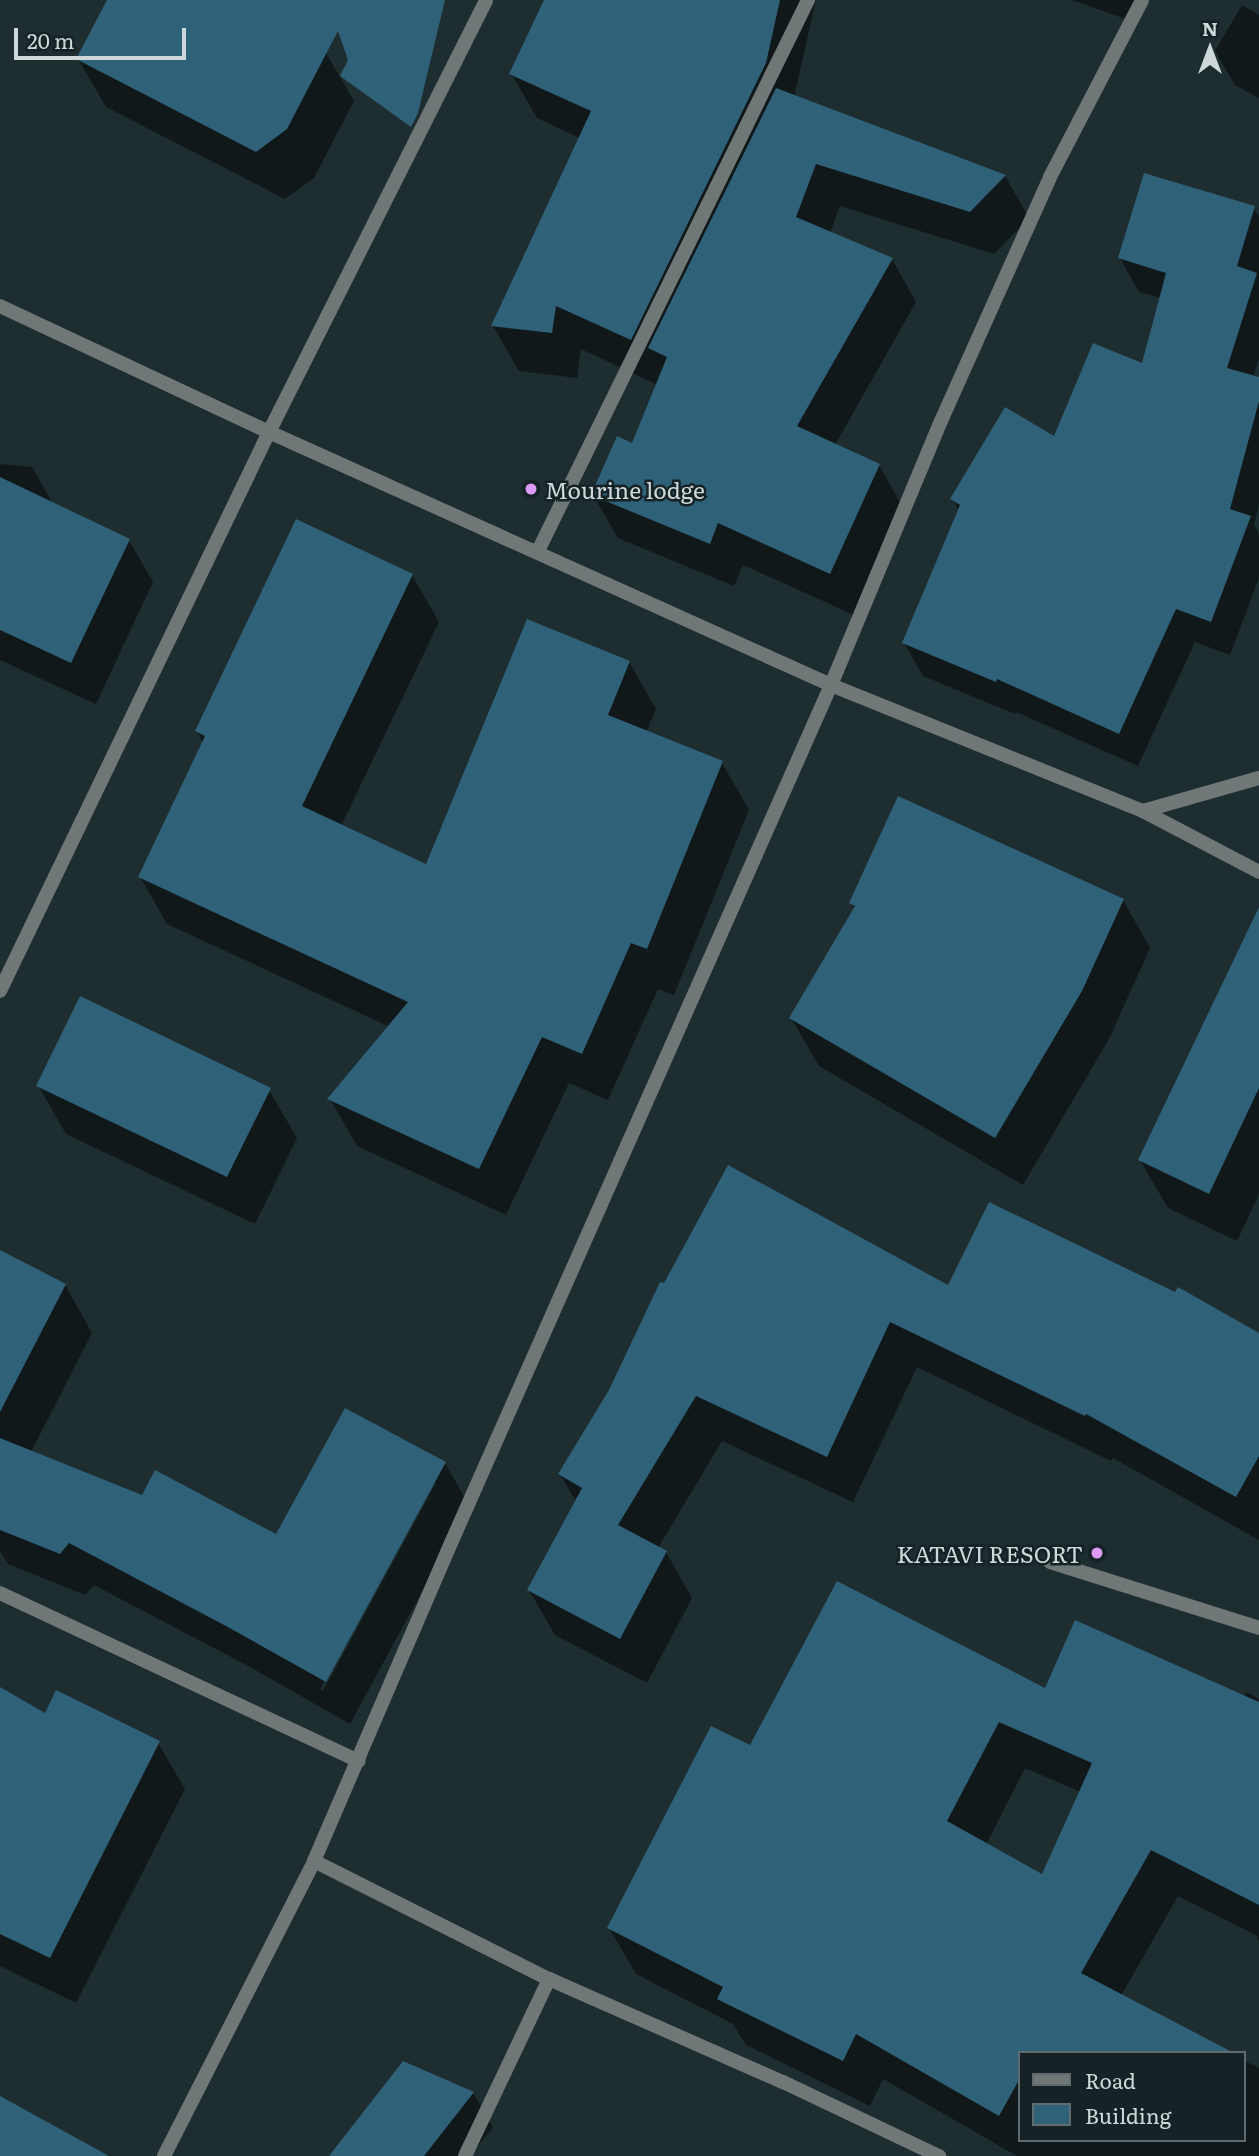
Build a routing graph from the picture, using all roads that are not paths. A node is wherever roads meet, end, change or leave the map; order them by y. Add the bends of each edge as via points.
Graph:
1 (486, 0) edge
2 (807, 0) edge
3 (1142, 0) edge
4 (0, 306) edge
5 (269, 432) junction
6 (538, 551) junction
7 (831, 685) junction
8 (1259, 778) edge
9 (1143, 811) junction
10 (1259, 872) edge
11 (0, 991) edge
12 (1050, 1562) dead end
13 (0, 1593) edge
14 (1259, 1628) edge
15 (359, 1761) junction
16 (314, 1861) junction
17 (549, 1979) junction
18 (164, 2156) edge
19 (465, 2156) edge
20 (939, 2156) edge

1 - 5 street
2 - 6 street
3 - 7 street via 1050,177 900,514
4 - 5 street
5 - 6 street
5 - 11 street
6 - 7 street
7 - 9 street
7 - 15 street
8 - 9 street
9 - 10 street
12 - 14 street
13 - 15 street
15 - 16 street
16 - 17 street
16 - 18 street
17 - 19 street
17 - 20 street

